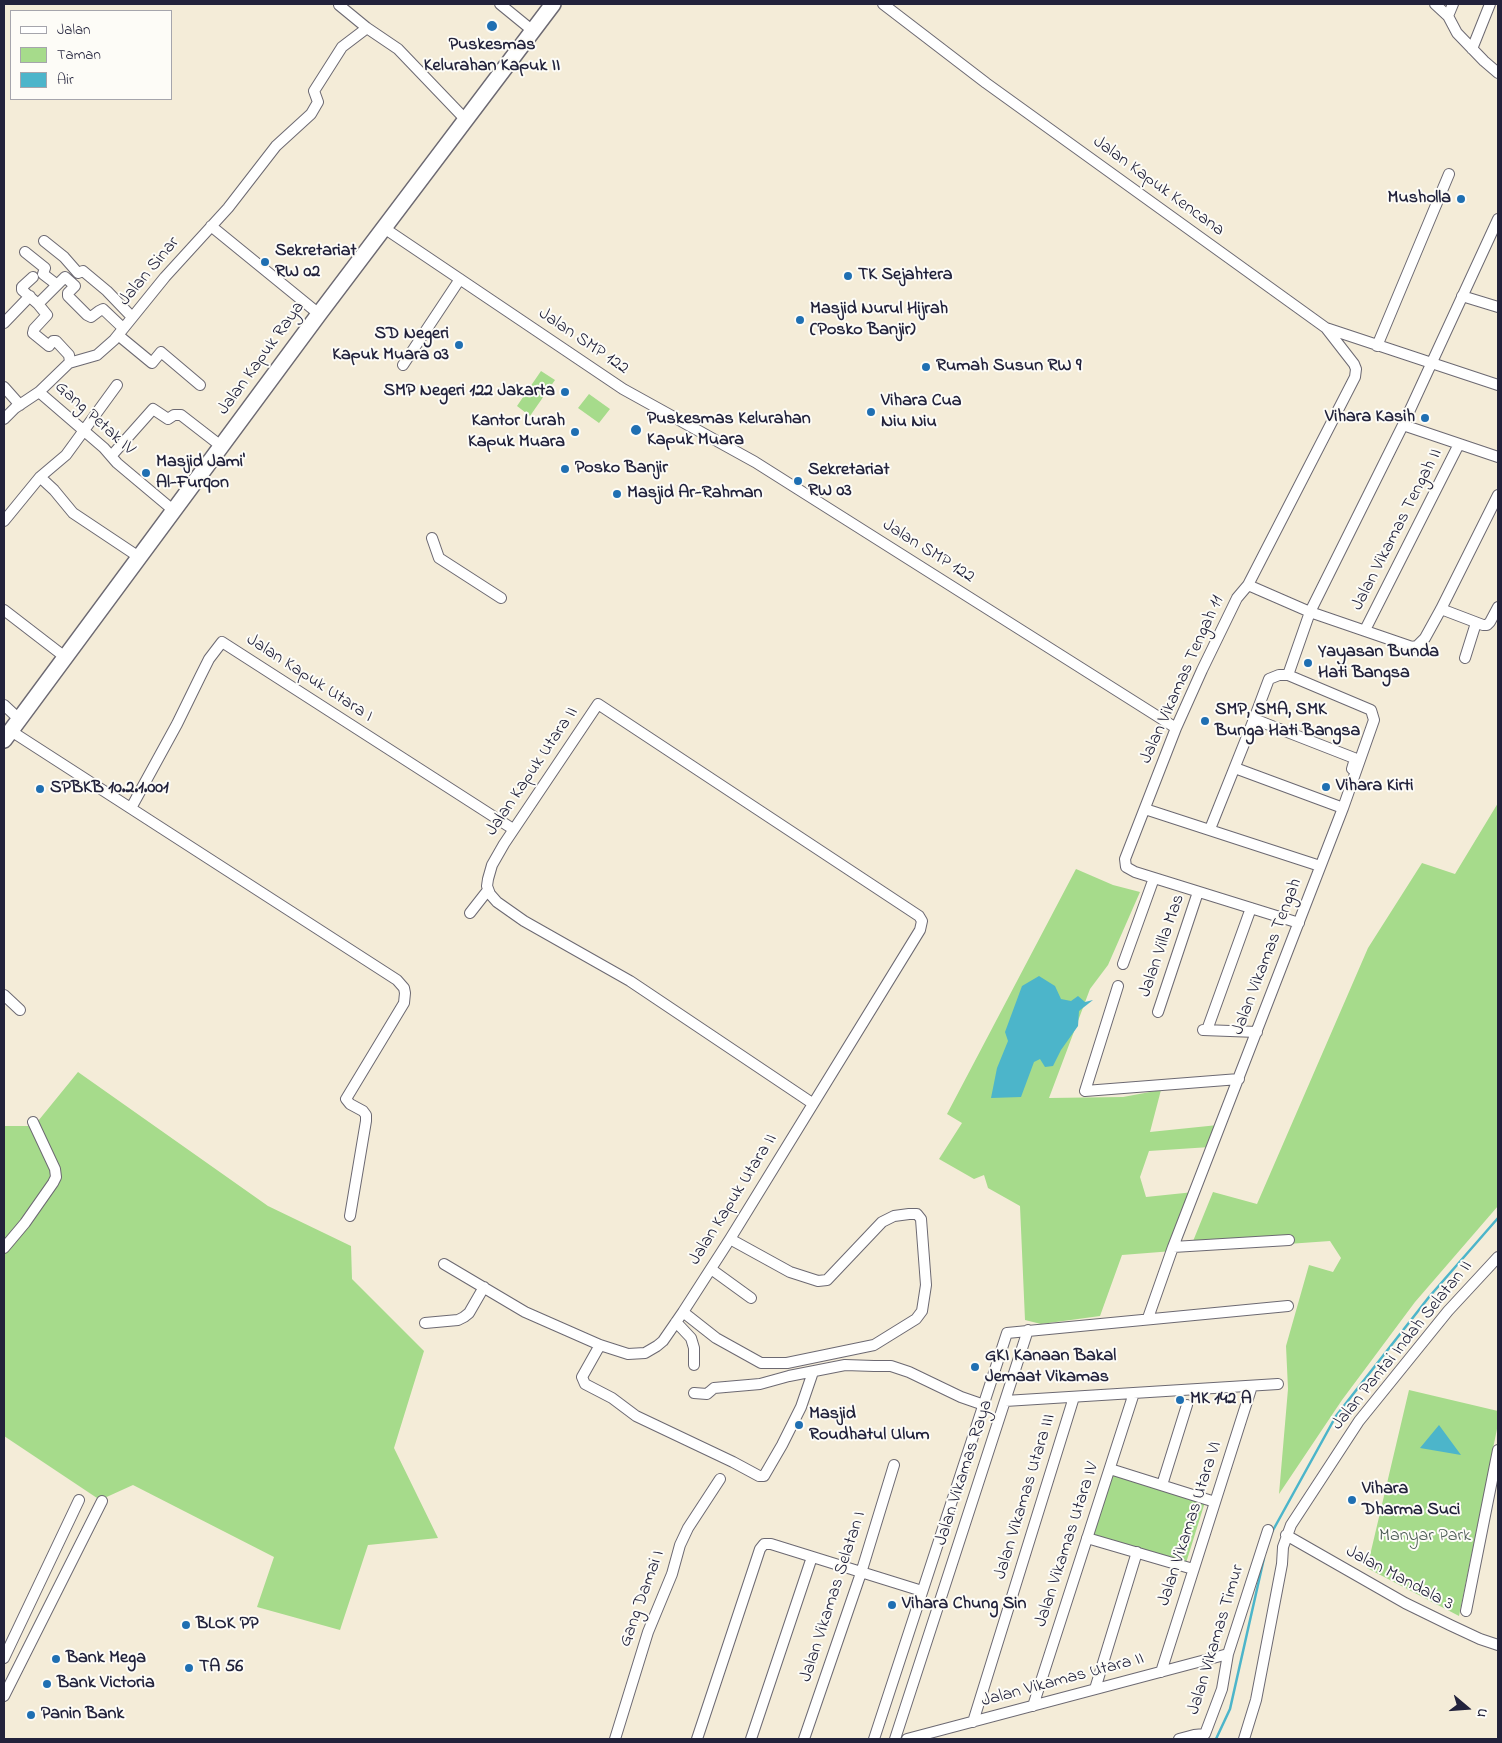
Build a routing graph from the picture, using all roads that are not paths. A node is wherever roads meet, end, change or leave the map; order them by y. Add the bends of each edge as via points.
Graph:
1 (500, 4) edge
2 (553, 4) edge
3 (883, 4) edge
4 (1435, 4) edge
5 (1453, 4) edge
6 (1490, 4) edge
7 (339, 5) dead end
8 (1448, 16) junction
9 (367, 28) junction
10 (533, 31) junction
11 (1472, 49) junction
12 (1498, 73) edge
13 (466, 120) junction
14 (1449, 174) dead end
15 (1498, 219) edge
16 (211, 226) junction
17 (384, 228) junction
18 (44, 241) dead end
19 (25, 252) dead end
20 (33, 277) dead end
21 (460, 279) junction
22 (56, 284) junction
23 (30, 296) junction
24 (1462, 296) junction
25 (38, 304) junction
26 (1498, 308) edge
27 (319, 314) junction
28 (132, 317) junction
29 (4, 323) edge
30 (1326, 328) junction
31 (121, 331) junction
32 (1377, 346) junction
33 (70, 362) junction
34 (1432, 364) junction
35 (402, 365) dead end
36 (117, 385) dead end
37 (200, 385) dead end
38 (1498, 385) edge
39 (4, 387) edge
40 (40, 392) junction
41 (20, 405) junction
42 (4, 419) edge
43 (1404, 425) junction
44 (83, 430) junction
45 (1459, 444) junction
46 (221, 446) junction
47 (111, 454) junction
48 (1498, 458) edge
49 (40, 477) junction
50 (1498, 495) edge
51 (173, 510) junction
52 (4, 521) edge
53 (432, 538) dead end
54 (139, 557) junction
55 (1248, 585) junction
56 (501, 598) dead end
57 (1498, 607) edge
58 (4, 610) edge
59 (1441, 610) junction
60 (1310, 612) junction
61 (1476, 622) junction
62 (1365, 630) junction
63 (65, 657) junction
64 (1465, 658) dead end
65 (1288, 675) junction
66 (4, 705) edge
67 (1254, 720) junction
68 (1176, 728) junction
69 (11, 730) edge
70 (1235, 768) junction
71 (1350, 772) dead end
72 (130, 808) junction
73 (1343, 808) junction
74 (1145, 809) junction
75 (509, 827) junction
76 (1210, 829) junction
77 (1320, 866) junction
78 (1154, 878) junction
79 (488, 890) junction
80 (1198, 892) junction
81 (1251, 908) junction
82 (470, 913) dead end
83 (1299, 923) junction
84 (1123, 964) dead end
85 (1118, 986) dead end
86 (4, 995) edge
87 (20, 1010) dead end
88 (1158, 1012) dead end
89 (1257, 1032) junction
90 (1240, 1079) junction
91 (812, 1103) junction
92 (33, 1122) dead end
93 (350, 1216) dead end
94 (730, 1240) junction
95 (1289, 1240) dead end
96 (4, 1248) edge
97 (1173, 1248) junction
98 (1498, 1257) edge
99 (444, 1264) dead end
100 (711, 1269) junction
101 (484, 1287) junction
102 (751, 1298) dead end
103 (1288, 1306) dead end
104 (683, 1312) junction
105 (1148, 1318) junction
106 (676, 1322) junction
107 (425, 1323) dead end
108 (1026, 1330) junction
109 (600, 1345) junction
110 (694, 1365) dead end
111 (813, 1372) junction
112 (1278, 1384) dead end
113 (1252, 1386) junction
114 (694, 1393) dead end
115 (1134, 1393) junction
116 (1074, 1397) junction
117 (1005, 1401) junction
118 (984, 1405) junction
119 (1187, 1406) dead end
120 (1498, 1450) edge
121 (894, 1465) dead end
122 (1110, 1469) junction
123 (1496, 1476) edge
124 (720, 1479) dead end
125 (1162, 1485) junction
126 (79, 1500) dead end
127 (102, 1501) dead end
128 (1215, 1502) junction
129 (1268, 1530) dead end
130 (1286, 1535) junction
131 (1087, 1538) junction
132 (1138, 1552) junction
133 (812, 1557) junction
134 (1193, 1569) junction
135 (861, 1573) junction
136 (922, 1591) junction
137 (1466, 1611) dead end
138 (1498, 1645) edge
139 (1228, 1654) junction
140 (4, 1658) edge
141 (1161, 1672) junction
142 (1096, 1689) junction
143 (4, 1696) edge
144 (1033, 1706) junction
145 (973, 1722) junction
146 (1204, 1737) edge
147 (615, 1739) edge
148 (697, 1739) edge
149 (751, 1739) edge
150 (804, 1739) edge
151 (874, 1739) edge
152 (895, 1739) edge
153 (907, 1739) edge
154 (1179, 1739) edge
155 (1244, 1739) edge

1 - 10 street
2 - 10 main road, Jalan Kapuk Raya
3 - 30 street, Jalan Kapuk Kencana via 986,83
4 - 8 street
5 - 8 street
6 - 11 street
7 - 9 street
8 - 11 street via 1457,33
9 - 13 street via 398,49
9 - 16 street, Jalan Sinar via 342,47 323,76 314,91 318,102 311,114 276,146
10 - 13 main road, Jalan Kapuk Raya
11 - 12 street
13 - 17 main road, Jalan Kapuk Raya
14 - 32 street
15 - 24 street
16 - 27 street
16 - 28 street, Jalan Sinar
17 - 21 street, Jalan SMP 122
17 - 27 main road, Jalan Kapuk Raya
18 - 28 street via 78,273 83,271 107,290
19 - 22 street via 45,268 43,274
20 - 23 street via 22,288
21 - 35 street
21 - 68 street, Jalan SMP 122 via 623,389 755,462
22 - 25 street
22 - 31 street via 65,277 75,286 68,296 87,316 103,309
23 - 25 street
23 - 29 street
24 - 26 street
24 - 34 street
25 - 33 street via 47,315 33,333 49,346 56,342 69,355
27 - 46 main road, Jalan Kapuk Raya
28 - 31 street, Jalan Sinar
30 - 32 street, Jalan Kapuk Kencana
30 - 55 street, Jalan Vikamas Tengah 11 via 1354,364 1355,377
31 - 33 street, Jalan Sinar via 97,355
31 - 37 street via 152,362 161,352
32 - 34 street, Jalan Kapuk Kencana
33 - 40 street
34 - 38 street, Jalan Kapuk Kencana
34 - 43 street
36 - 44 street
39 - 41 street
40 - 41 street
40 - 44 street, Gang Petak IV
41 - 42 street
43 - 45 street
43 - 60 street
44 - 47 street, Gang Petak IV
44 - 49 street via 66,454
45 - 48 street
45 - 62 street, Jalan Vikamas Tengah II
46 - 47 street via 181,415 174,414 168,419 153,409
46 - 51 main road, Jalan Kapuk Raya
47 - 51 street, Gang Petak IV via 117,463
49 - 52 street
49 - 54 street via 73,512
50 - 59 street
51 - 54 main road, Jalan Kapuk Raya
53 - 56 street via 439,558
54 - 63 main road, Jalan Kapuk Raya
55 - 60 street
55 - 68 street, Jalan Vikamas Tengah 11 via 1237,598
57 - 61 street via 1490,622 1483,625
58 - 63 street
59 - 61 street
59 - 62 street via 1417,646
60 - 62 street
60 - 65 street
61 - 64 street
63 - 69 main road, Jalan Kapuk Raya
65 - 67 street via 1268,679
65 - 73 street, Jalan Vikamas Tengah via 1374,714
66 - 69 street
67 - 70 street
67 - 71 street via 1354,758
68 - 74 street, Jalan Vikamas Tengah 11
69 - 72 street
70 - 73 street
70 - 76 street
72 - 75 street, Jalan Kapuk Utara I via 209,659 222,642
72 - 93 street via 400,984 405,993 404,1003 346,1099 366,1115
73 - 77 street, Jalan Vikamas Tengah
74 - 76 street
74 - 78 street, Jalan Vikamas Tengah 11 via 1125,859 1126,868
75 - 79 street, Jalan Kapuk Utara II via 492,865
75 - 91 street, Jalan Kapuk Utara II via 598,704 919,916 922,921 920,930
76 - 77 street
77 - 83 street, Jalan Vikamas Tengah
78 - 80 street, Jalan Vikamas Tengah 11
78 - 84 street
79 - 82 street
79 - 91 street via 497,902 524,921 630,981
80 - 81 street, Jalan Vikamas Tengah 11
80 - 88 street, Jalan Villa Mas
81 - 83 street, Jalan Vikamas Tengah 11
81 - 89 street via 1205,1030
83 - 89 street, Jalan Vikamas Tengah
85 - 90 street via 1085,1091
86 - 87 street
89 - 90 street, Jalan Vikamas Tengah
90 - 97 street, Jalan Vikamas Tengah
91 - 94 street, Jalan Kapuk Utara II
92 - 96 street via 56,1177
94 - 100 street, Jalan Kapuk Utara II
94 - 104 street via 790,1272 818,1281 827,1280 882,1222 894,1216 917,1214 921,1219 926,1284 922,1311 916,1319 874,1346 787,1363 755,1361 716,1338
95 - 97 street
97 - 105 street, Jalan Vikamas Tengah
98 - 130 street, Jalan Pantai Indah Selatan II via 1448,1311 1359,1421
99 - 101 street, Jalan Kapuk Utara II
100 - 102 street
100 - 104 street, Jalan Kapuk Utara II
101 - 107 street via 464,1317
101 - 109 street, Jalan Kapuk Utara II via 525,1312
103 - 105 street
104 - 106 street, Jalan Kapuk Utara II
105 - 108 street
106 - 109 street, Jalan Kapuk Utara II via 663,1341 645,1353 628,1354
106 - 110 street via 692,1338
108 - 117 street, Jalan Vikamas Raya
108 - 118 street, Jalan Vikamas Raya via 1006,1334
109 - 111 street via 582,1377 585,1384 636,1416 759,1476 764,1476 782,1445 801,1407
111 - 114 street via 760,1384 714,1388 707,1394
111 - 118 street via 845,1365 891,1366
112 - 113 street
113 - 115 street
113 - 128 street, Jalan Vikamas Utara VI
115 - 116 street
115 - 122 street, Jalan Vikamas Utara IV
116 - 117 street
116 - 145 street, Jalan Vikamas Utara III
117 - 152 street, Jalan Vikamas Raya
118 - 136 street, Jalan Vikamas Raya
119 - 125 street
120 - 123 street
121 - 135 street, Jalan Vikamas Selatan I
122 - 125 street
122 - 131 street, Jalan Vikamas Utara IV
123 - 137 street
124 - 147 street, Gang Damai I via 680,1545 672,1574 648,1632
125 - 128 street
126 - 140 street
127 - 143 street
128 - 134 street, Jalan Vikamas Utara VI
129 - 139 street, Jalan Vikamas Timur
130 - 138 street, Jalan Mandala 3 via 1405,1602
130 - 155 street, Jalan Pantai Indah Selatan II via 1256,1700
131 - 132 street
131 - 144 street, Jalan Vikamas Utara IV
132 - 134 street
132 - 142 street
133 - 135 street
133 - 148 street via 771,1544 764,1544 760,1549
133 - 149 street
134 - 141 street, Jalan Vikamas Utara VI
135 - 136 street
135 - 150 street, Jalan Vikamas Selatan I
136 - 151 street, Jalan Vikamas Raya
139 - 141 street, Jalan Vikamas Utara II
139 - 146 street, Jalan Vikamas Timur via 1222,1689
141 - 142 street, Jalan Vikamas Utara II
142 - 144 street, Jalan Vikamas Utara II
144 - 145 street, Jalan Vikamas Utara II
145 - 153 street, Jalan Vikamas Utara II
146 - 154 street, Jalan Vikamas Timur via 1194,1735

